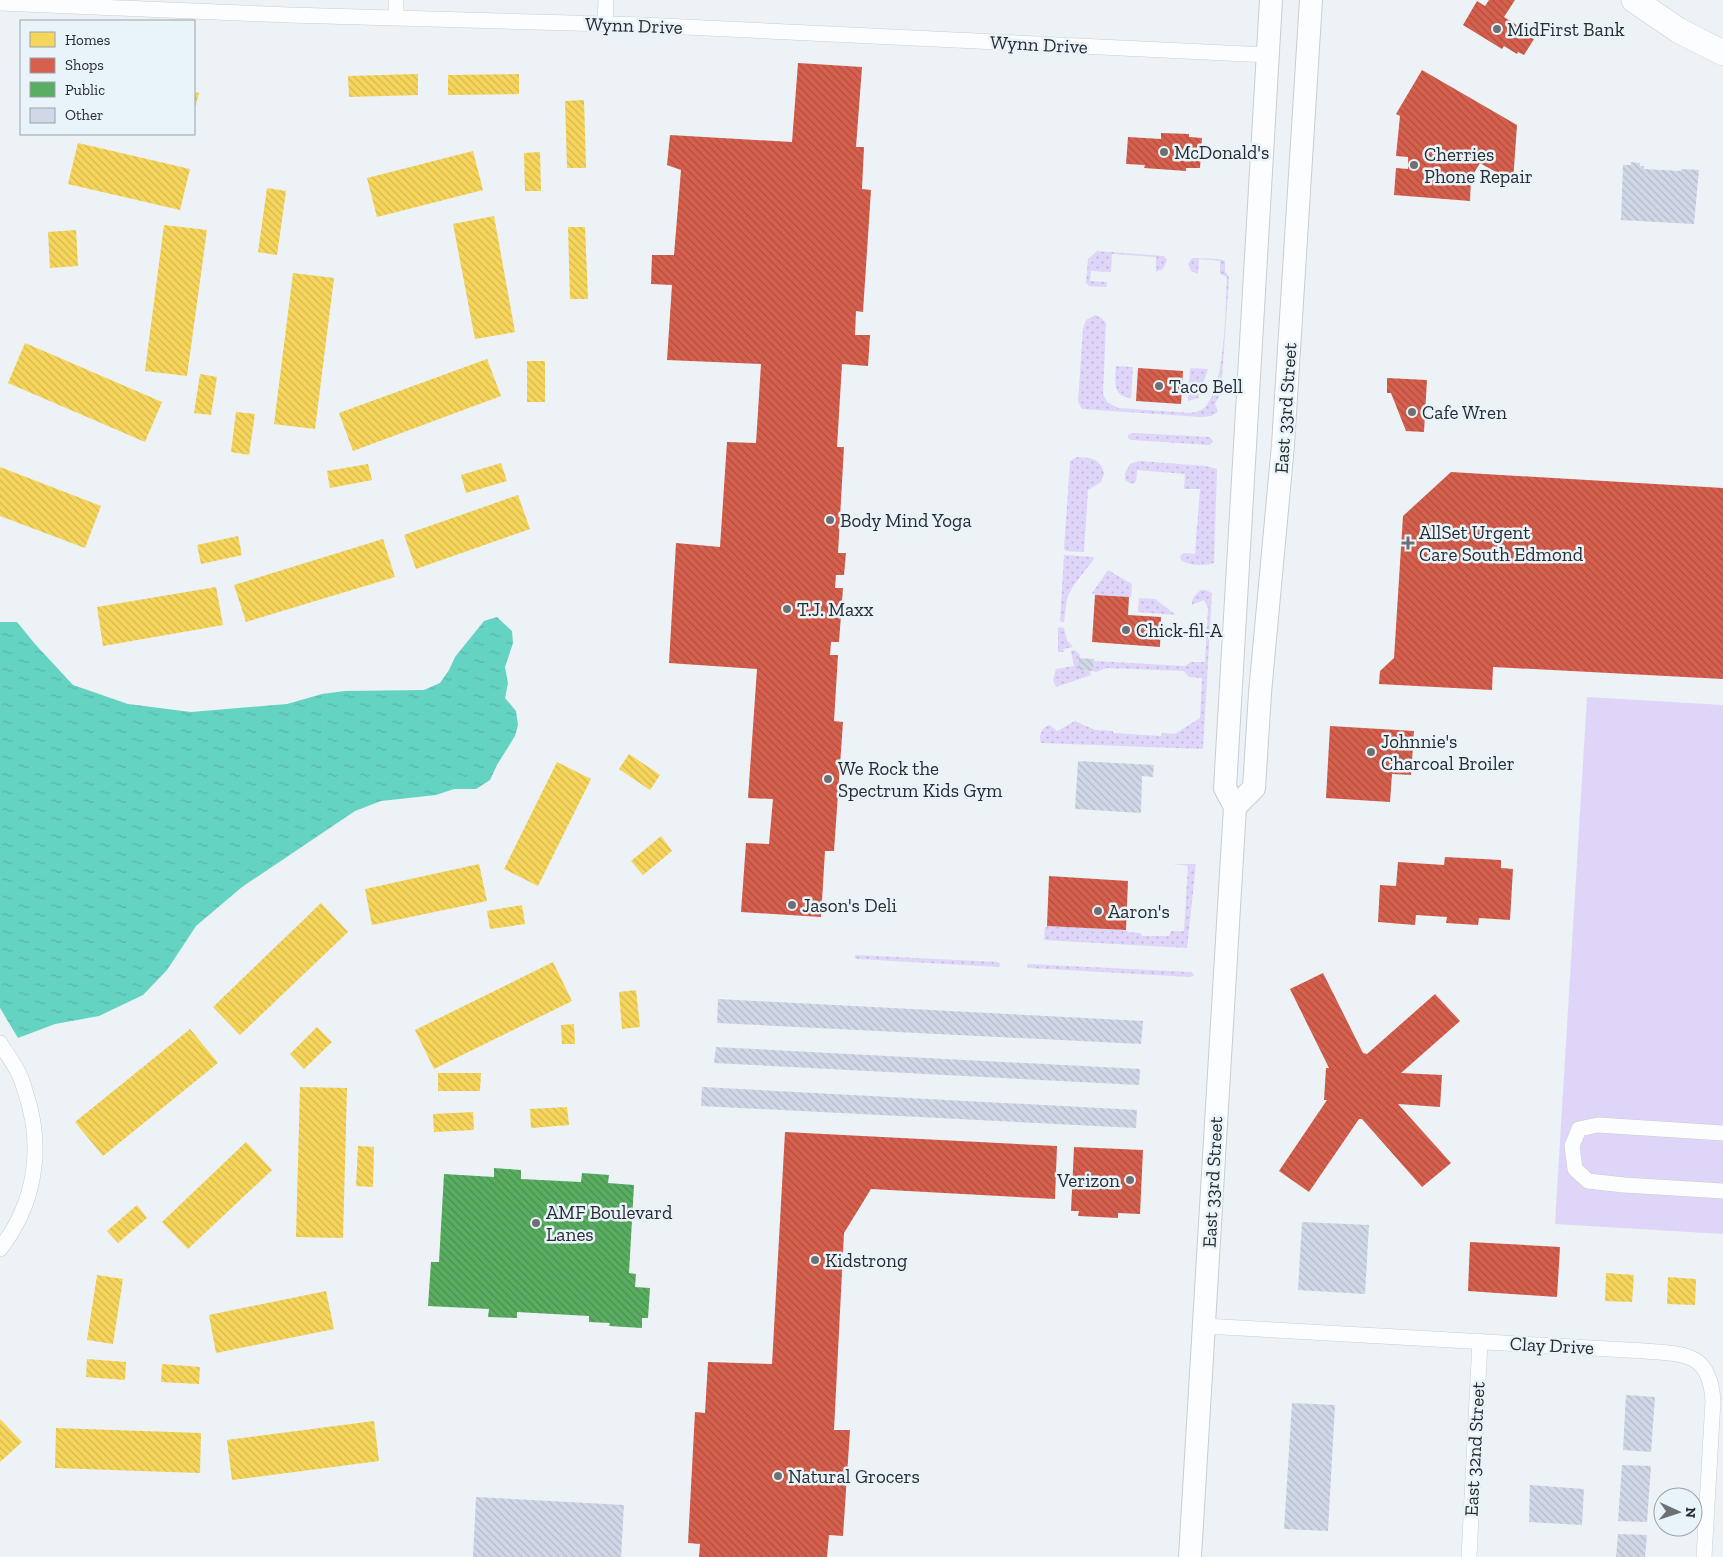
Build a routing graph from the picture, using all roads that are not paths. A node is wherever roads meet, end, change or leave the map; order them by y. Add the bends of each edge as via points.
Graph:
1 (396, 0) edge
2 (606, 0) edge
3 (1271, 0) edge
4 (1310, 0) edge
5 (1634, 0) edge
6 (0, 3) edge
7 (396, 17) junction
8 (605, 24) junction
9 (1723, 53) edge
10 (1268, 55) junction
11 (1235, 807) junction
12 (0, 1043) edge
13 (1723, 1133) edge
14 (1723, 1191) edge
15 (0, 1249) edge
16 (1204, 1326) junction
17 (1480, 1341) junction
18 (1190, 1557) edge
19 (1469, 1557) edge
20 (1704, 1557) edge

1 - 7 street
2 - 8 street
3 - 10 main road, East 33rd Street
4 - 11 main road, East 33rd Street via 1283,444 1254,788
5 - 9 main road via 1678,30
6 - 7 street, Wynn Drive
7 - 8 street, Wynn Drive
8 - 10 street, Wynn Drive
10 - 11 main road, East 33rd Street via 1225,788
11 - 16 main road, East 33rd Street
12 - 15 street via 19,1074 31,1109 36,1139 33,1181 20,1216
13 - 14 street via 1598,1125 1579,1129 1572,1146 1575,1169 1588,1181
16 - 17 street, Clay Drive
16 - 18 main road, East 33rd Street
17 - 19 street, East 32nd Street
17 - 20 street, Clay Drive via 1668,1352 1700,1363 1712,1385 1713,1401

